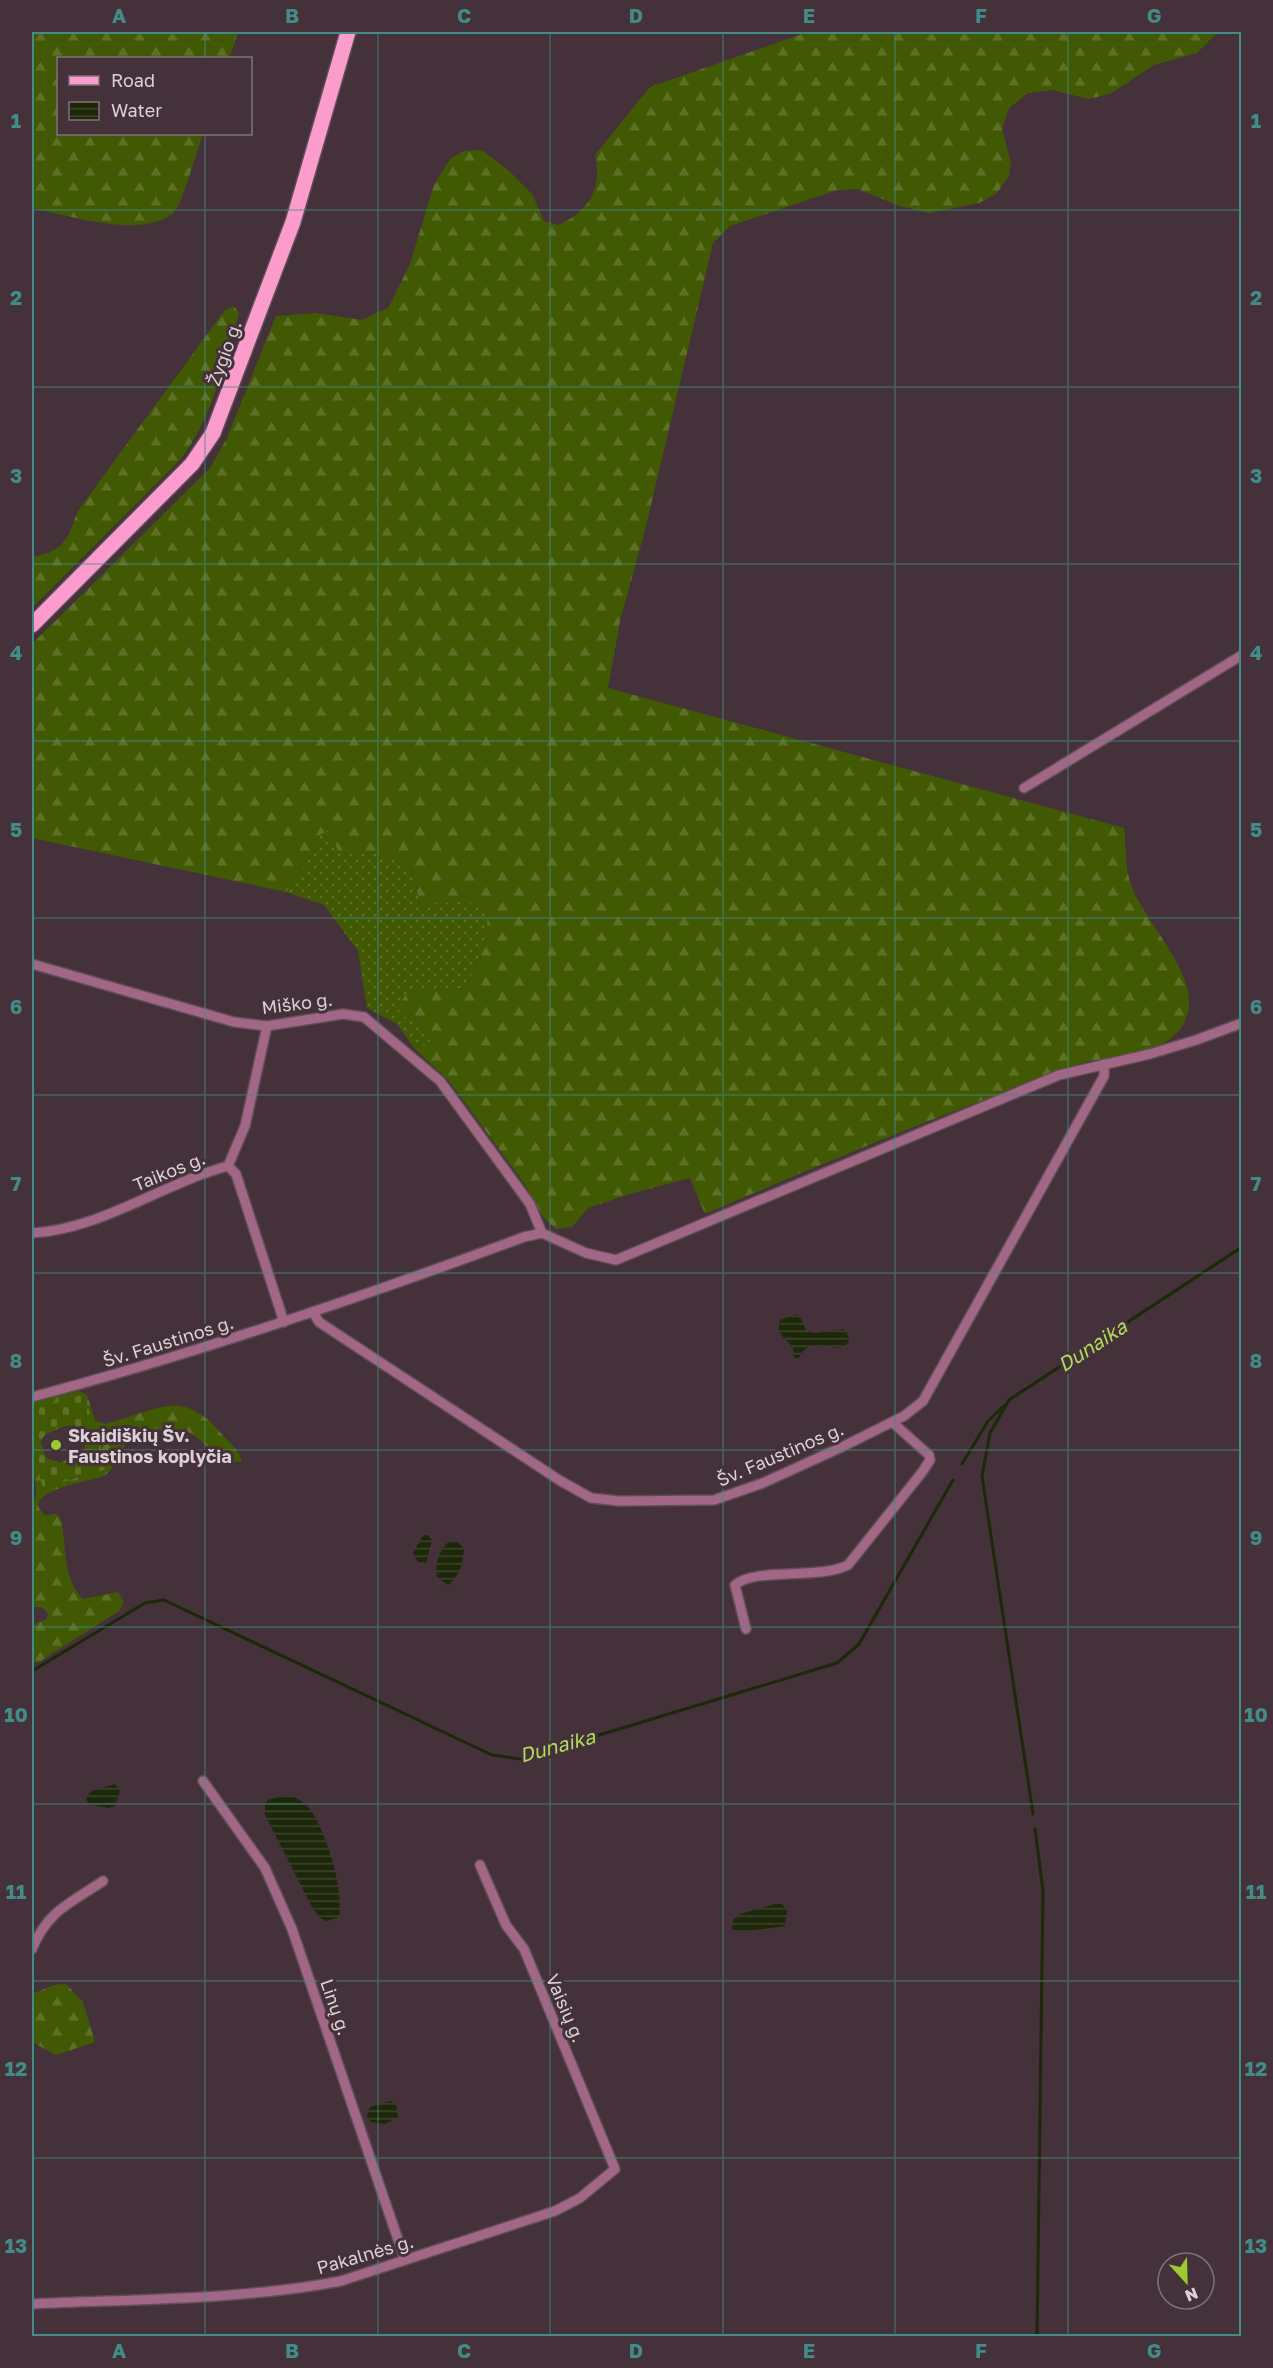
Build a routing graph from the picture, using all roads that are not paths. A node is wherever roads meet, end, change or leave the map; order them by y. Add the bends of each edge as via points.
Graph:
1 (348, 32) edge
2 (32, 625) edge
3 (1242, 655) edge
4 (1024, 788) dead end
5 (32, 964) edge
6 (1242, 1023) edge
7 (267, 1026) junction
8 (1104, 1064) junction
9 (228, 1166) junction
10 (32, 1233) edge
11 (542, 1233) junction
12 (313, 1312) junction
13 (284, 1322) junction
14 (32, 1397) edge
15 (892, 1422) junction
16 (746, 1629) dead end
17 (203, 1781) dead end
18 (480, 1865) dead end
19 (103, 1881) dead end
20 (32, 1949) edge
21 (615, 2169) joint
22 (405, 2260) junction
23 (32, 2304) edge

1 - 2 main road, Žygio g. via 293,222 213,433 192,464
3 - 4 street
5 - 7 street, Miško g. via 234,1022
6 - 8 street via 1196,1040
7 - 9 street via 244,1126
7 - 11 street, Miško g. via 343,1014 364,1017 440,1082 530,1204
8 - 11 street via 1059,1075 616,1260 586,1253
8 - 15 street, Šv. Faustinos g. via 1104,1076 932,1388 914,1409
9 - 10 street, Taikos g. via 96,1219
9 - 13 street, Taikos g. via 236,1174
11 - 12 street, Šv. Faustinos g.
12 - 13 street, Šv. Faustinos g.
12 - 15 street, Šv. Faustinos g. via 319,1322 591,1498 714,1500 763,1483
13 - 14 street, Šv. Faustinos g.
15 - 16 street via 929,1455 930,1461 923,1471 848,1565 837,1571 766,1577 735,1585
17 - 22 street, Linų g. via 265,1868 292,1929
18 - 21 street, Vaisių g. via 506,1925 524,1949
19 - 20 street via 47,1920
21 - 22 street, Pakalnės g. via 580,2198 555,2211
22 - 23 street, Pakalnės g. via 314,2286

